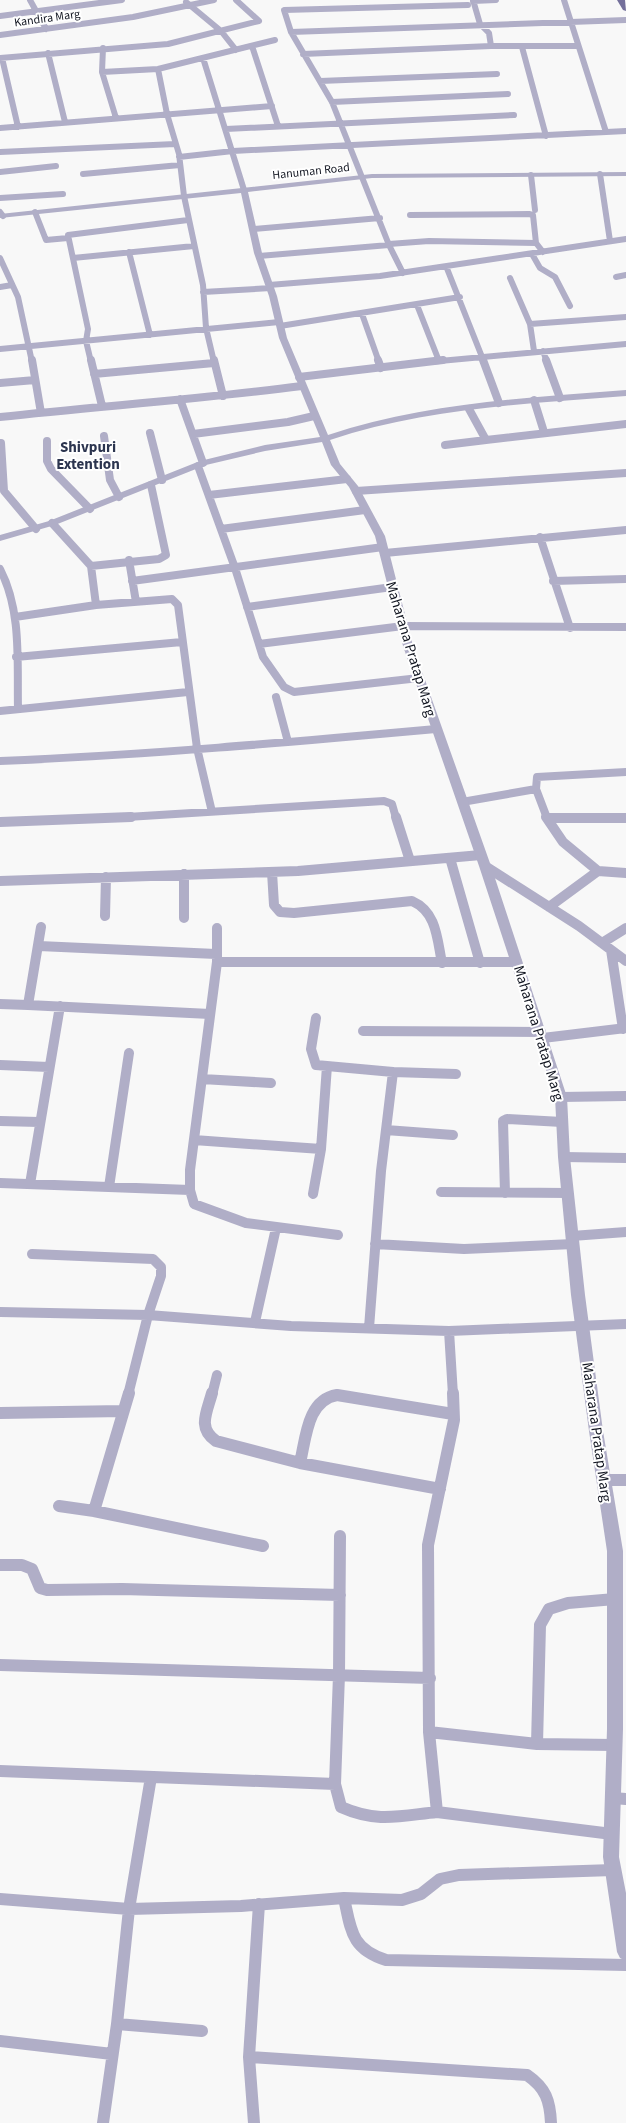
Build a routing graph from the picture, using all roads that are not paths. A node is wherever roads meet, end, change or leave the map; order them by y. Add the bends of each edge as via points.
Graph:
1 (30, 0) edge
2 (122, 0) edge
3 (184, 0) edge
4 (214, 0) edge
5 (236, 0) edge
6 (283, 0) edge
7 (496, 0) edge
8 (564, 0) edge
9 (621, 0) edge
10 (471, 2) edge
11 (190, 6) junction
12 (626, 8) edge
13 (284, 10) junction
14 (36, 12) junction
15 (0, 16) edge
16 (133, 17) junction
17 (626, 20) edge
18 (571, 22) junction
19 (480, 24) junction
20 (46, 29) junction
21 (220, 31) junction
22 (291, 32) junction
23 (0, 35) edge
24 (275, 40) dead end
25 (252, 46) junction
26 (490, 46) junction
27 (578, 46) junction
28 (522, 47) junction
29 (104, 48) junction
30 (236, 50) junction
31 (48, 53) junction
32 (303, 54) junction
33 (1, 58) edge
34 (203, 58) junction
35 (158, 69) junction
36 (102, 72) junction
37 (498, 74) dead end
38 (320, 81) junction
39 (508, 94) dead end
40 (332, 102) junction
41 (272, 106) junction
42 (220, 110) junction
43 (167, 114) junction
44 (514, 115) dead end
45 (116, 118) junction
46 (65, 122) junction
47 (341, 122) junction
48 (278, 126) junction
49 (18, 127) junction
50 (0, 128) edge
51 (226, 129) junction
52 (626, 131) edge
53 (606, 132) junction
54 (546, 136) junction
55 (175, 144) junction
56 (351, 144) junction
57 (233, 151) junction
58 (0, 152) edge
59 (179, 161) junction
60 (56, 166) dead end
61 (0, 172) edge
62 (83, 174) dead end
63 (600, 174) junction
64 (626, 174) edge
65 (530, 175) junction
66 (362, 177) junction
67 (244, 190) junction
68 (63, 194) dead end
69 (184, 196) junction
70 (0, 198) edge
71 (535, 210) dead end
72 (35, 212) junction
73 (1, 214) edge
74 (410, 214) dead end
75 (380, 218) junction
76 (188, 220) junction
77 (253, 229) junction
78 (68, 238) junction
79 (626, 239) edge
80 (610, 241) junction
81 (536, 243) junction
82 (389, 245) junction
83 (194, 246) junction
84 (129, 252) junction
85 (543, 252) junction
86 (532, 254) junction
87 (259, 256) junction
88 (0, 258) edge
89 (73, 258) junction
90 (446, 266) junction
91 (403, 273) junction
92 (626, 275) edge
93 (616, 277) dead end
94 (510, 278) dead end
95 (12, 285) junction
96 (0, 287) edge
97 (270, 287) junction
98 (203, 292) junction
99 (460, 297) junction
100 (417, 305) junction
101 (570, 306) dead end
102 (362, 314) junction
103 (626, 318) edge
104 (280, 324) junction
105 (530, 324) junction
106 (206, 329) junction
107 (150, 335) junction
108 (86, 341) junction
109 (626, 344) edge
110 (30, 346) junction
111 (0, 349) edge
112 (543, 350) junction
113 (534, 351) junction
114 (483, 356) junction
115 (439, 361) junction
116 (214, 362) junction
117 (382, 368) junction
118 (94, 374) junction
119 (35, 380) junction
120 (300, 382) junction
121 (0, 383) edge
122 (626, 393) edge
123 (223, 396) junction
124 (560, 398) junction
125 (180, 400) junction
126 (534, 400) junction
127 (499, 403) junction
128 (102, 406) junction
129 (469, 409) junction
130 (41, 413) junction
131 (314, 416) junction
132 (0, 417) edge
133 (626, 424) edge
134 (150, 432) dead end
135 (544, 432) junction
136 (193, 434) junction
137 (104, 436) dead end
138 (324, 439) junction
139 (486, 440) junction
140 (47, 441) dead end
141 (1, 443) dead end
142 (445, 445) dead end
143 (201, 464) junction
144 (626, 473) edge
145 (347, 479) junction
146 (162, 480) junction
147 (151, 485) junction
148 (356, 491) junction
149 (210, 495) junction
150 (119, 497) junction
151 (90, 509) junction
152 (365, 510) junction
153 (52, 524) junction
154 (36, 528) junction
155 (222, 529) junction
156 (626, 530) edge
157 (0, 538) edge
158 (540, 538) junction
159 (384, 550) junction
160 (129, 560) junction
161 (91, 566) junction
162 (235, 568) junction
163 (0, 569) edge
164 (626, 579) edge
165 (132, 581) junction
166 (553, 581) junction
167 (392, 587) junction
168 (136, 602) junction
169 (96, 605) junction
170 (247, 607) junction
171 (16, 617) junction
172 (403, 626) junction
173 (626, 627) edge
174 (570, 628) junction
175 (182, 642) junction
176 (259, 644) junction
177 (16, 657) junction
178 (419, 678) junction
179 (188, 692) junction
180 (276, 697) dead end
181 (0, 710) edge
182 (18, 710) junction
183 (436, 729) junction
184 (288, 742) junction
185 (197, 748) junction
186 (0, 761) edge
187 (626, 772) edge
188 (536, 789) junction
189 (462, 802) junction
190 (212, 812) junction
191 (547, 818) junction
192 (626, 818) edge
193 (0, 822) edge
194 (450, 858) junction
195 (483, 860) junction
196 (410, 861) junction
197 (598, 871) junction
198 (272, 872) junction
199 (626, 873) edge
200 (184, 874) junction
201 (106, 877) junction
202 (0, 881) edge
203 (549, 907) junction
204 (105, 916) dead end
205 (184, 918) dead end
206 (41, 927) dead end
207 (217, 928) dead end
208 (626, 928) edge
209 (602, 943) junction
210 (40, 946) junction
211 (611, 950) junction
212 (217, 958) junction
213 (626, 961) edge
214 (517, 962) junction
215 (442, 963) junction
216 (480, 963) junction
217 (0, 1004) edge
218 (28, 1004) junction
219 (60, 1006) junction
220 (210, 1014) junction
221 (316, 1018) dead end
222 (624, 1028) edge
223 (363, 1031) dead end
224 (542, 1035) junction
225 (129, 1052) dead end
226 (0, 1065) edge
227 (327, 1066) junction
228 (49, 1067) junction
229 (393, 1072) junction
230 (456, 1074) dead end
231 (202, 1079) junction
232 (271, 1083) dead end
233 (626, 1096) edge
234 (561, 1097) junction
235 (0, 1121) edge
236 (39, 1122) junction
237 (562, 1122) junction
238 (386, 1130) junction
239 (453, 1134) dead end
240 (194, 1140) junction
241 (321, 1149) junction
242 (564, 1157) junction
243 (626, 1158) edge
244 (0, 1183) edge
245 (30, 1184) junction
246 (109, 1187) junction
247 (190, 1190) junction
248 (441, 1192) dead end
249 (505, 1193) junction
250 (313, 1194) dead end
251 (568, 1194) junction
252 (276, 1228) junction
253 (626, 1232) edge
254 (338, 1235) dead end
255 (573, 1240) junction
256 (375, 1244) junction
257 (32, 1254) dead end
258 (0, 1312) edge
259 (148, 1315) junction
260 (255, 1322) junction
261 (626, 1324) edge
262 (582, 1327) junction
263 (369, 1328) junction
264 (449, 1330) junction
265 (217, 1375) dead end
266 (123, 1411) junction
267 (0, 1413) edge
268 (453, 1414) junction
269 (300, 1463) junction
270 (604, 1480) junction
271 (626, 1480) edge
272 (440, 1490) junction
273 (59, 1506) dead end
274 (94, 1510) junction
275 (340, 1536) dead end
276 (263, 1546) dead end
277 (0, 1565) edge
278 (620, 1578) edge
279 (340, 1595) junction
280 (615, 1599) junction
281 (620, 1652) edge
282 (0, 1665) edge
283 (339, 1675) junction
284 (430, 1678) junction
285 (620, 1729) edge
286 (429, 1732) junction
287 (537, 1744) junction
288 (614, 1745) junction
289 (0, 1771) edge
290 (151, 1777) junction
291 (335, 1784) junction
292 (620, 1798) edge
293 (436, 1812) junction
294 (612, 1834) junction
295 (614, 1870) junction
296 (344, 1898) junction
297 (0, 1899) edge
298 (259, 1904) junction
299 (129, 1909) junction
300 (624, 1911) edge
301 (626, 1952) edge
302 (626, 1965) edge
303 (118, 2024) junction
304 (202, 2031) dead end
305 (0, 2041) edge
306 (112, 2054) junction
307 (249, 2057) junction
308 (103, 2123) edge
309 (254, 2123) edge
310 (551, 2123) edge

1 - 14 street
2 - 14 street
2 - 16 street
3 - 11 street
4 - 11 street, Kandira Marg
5 - 21 street via 259,22
6 - 13 street
7 - 10 street
8 - 18 street
9 - 12 main road
10 - 13 street
10 - 19 street
11 - 16 street, Kandira Marg
11 - 21 street
13 - 22 street
14 - 15 street
14 - 20 street
16 - 20 street, Kandira Marg
17 - 18 street
18 - 19 street
18 - 27 street
19 - 22 street
19 - 26 street via 489,33
20 - 23 street, Kandira Marg
21 - 29 street via 168,44
21 - 30 street
22 - 32 street
24 - 25 street
25 - 30 street
25 - 41 street
26 - 28 street
26 - 32 street
27 - 28 street
27 - 53 street
28 - 54 street
29 - 31 street
29 - 36 street
30 - 34 street
31 - 33 street
31 - 46 street
32 - 38 street
33 - 49 street
34 - 35 street
34 - 42 street
35 - 36 street
35 - 43 street
36 - 45 street
37 - 38 street
38 - 40 street
39 - 40 street
40 - 47 street
41 - 42 street
41 - 48 street
42 - 43 street
42 - 51 street
43 - 45 street
43 - 55 street
44 - 47 street
45 - 46 street
46 - 49 street
47 - 48 street
47 - 56 street
48 - 51 street
49 - 50 street
51 - 57 street
52 - 53 street
53 - 54 street
54 - 56 street
55 - 58 street
55 - 59 street
56 - 57 street
56 - 66 street
57 - 59 street
57 - 67 street
59 - 62 street
59 - 69 street
60 - 61 street
63 - 64 street, Hanuman Road
63 - 65 street, Hanuman Road
63 - 80 street
65 - 66 street, Hanuman Road
65 - 71 street
66 - 67 street, Hanuman Road
66 - 75 street
67 - 69 street, Hanuman Road
67 - 77 street, Maharana Pratap Marg
68 - 70 street
69 - 72 street, Hanuman Road
69 - 76 street
72 - 73 street, Hanuman Road
72 - 78 street via 46,240
74 - 81 street via 529,214 533,215
75 - 77 street
75 - 82 street
76 - 78 street via 68,235
76 - 83 street
77 - 87 street, Maharana Pratap Marg
78 - 89 street
79 - 80 street
80 - 85 street
81 - 82 street via 429,241
81 - 85 street
82 - 87 street
82 - 91 street
83 - 84 street
83 - 98 street
84 - 89 street
84 - 107 street
85 - 86 street
86 - 90 street
86 - 101 street via 540,268 555,277
87 - 97 street, Maharana Pratap Marg
88 - 95 street
89 - 108 street via 88,329
90 - 91 street
90 - 99 street
91 - 97 street
92 - 93 street
94 - 105 street
95 - 96 street
95 - 110 street
97 - 98 street
97 - 104 street, Maharana Pratap Marg
98 - 106 street via 201,299
99 - 100 street
99 - 114 street
100 - 102 street
100 - 115 street
102 - 104 street
102 - 117 street
103 - 105 street
104 - 106 street
104 - 120 street, Maharana Pratap Marg
105 - 113 street
106 - 107 street
106 - 116 street
107 - 108 street
108 - 110 street
108 - 118 street
109 - 112 street
110 - 111 street
110 - 119 street
112 - 113 street
112 - 124 street
113 - 114 street
114 - 115 street
114 - 127 street
115 - 117 street
116 - 118 street
116 - 123 street
117 - 120 street
118 - 128 street
119 - 121 street
119 - 130 street
120 - 123 street
120 - 131 street, Maharana Pratap Marg
122 - 124 street
123 - 125 street
124 - 126 street
125 - 128 street
125 - 136 street
126 - 127 street
126 - 135 street
127 - 129 street
128 - 130 street
129 - 138 street via 402,418
129 - 139 street
130 - 132 street
131 - 136 street
131 - 138 street, Maharana Pratap Marg
133 - 135 street
134 - 146 street
135 - 139 street
136 - 143 street
137 - 150 street via 110,480
138 - 143 street via 266,448
138 - 145 street, Maharana Pratap Marg via 336,465
139 - 142 street
140 - 151 street via 50,469
141 - 154 street via 4,491
143 - 146 street
143 - 149 street
144 - 148 street
145 - 148 street, Maharana Pratap Marg
145 - 149 street
146 - 147 street
147 - 150 street
147 - 160 street via 167,553 160,559
148 - 152 street, Maharana Pratap Marg
149 - 155 street
150 - 151 street
151 - 153 street
152 - 155 street
152 - 159 street, Maharana Pratap Marg
153 - 154 street
153 - 161 street
154 - 157 street
155 - 162 street
156 - 158 street
158 - 159 street
158 - 166 street
159 - 162 street
159 - 167 street, Maharana Pratap Marg
160 - 161 street
160 - 165 street
161 - 169 street
162 - 165 street
162 - 170 street
163 - 171 street
164 - 166 street
165 - 168 street
166 - 174 street
167 - 170 street
167 - 172 street, Maharana Pratap Marg
168 - 169 street
168 - 175 street via 172,599 178,605
169 - 171 street
170 - 176 street
171 - 177 street
172 - 174 street
172 - 176 street
172 - 178 street, Maharana Pratap Marg
173 - 174 street
175 - 177 street
175 - 179 street
176 - 178 street via 263,658 284,687 294,692
177 - 182 street
178 - 183 street, Maharana Pratap Marg
179 - 182 street
179 - 185 street
180 - 184 street
181 - 182 street
183 - 184 street
183 - 189 street, Maharana Pratap Marg
184 - 185 street
185 - 186 street via 122,756
185 - 190 street
187 - 188 street via 541,776 535,780
188 - 189 street
188 - 191 street
189 - 195 street, Maharana Pratap Marg
190 - 193 street
190 - 196 street via 384,801 392,804
191 - 192 street
191 - 197 street via 563,842
194 - 195 street
194 - 196 street
194 - 216 street
195 - 203 street
195 - 214 street, Maharana Pratap Marg
196 - 198 street
197 - 199 street
197 - 203 street
198 - 200 street
198 - 215 street via 274,905 280,912 412,901 422,904 434,925
200 - 201 street
200 - 205 street
201 - 202 street
201 - 204 street
203 - 209 street
206 - 210 street
207 - 212 street
208 - 209 street
209 - 211 street
210 - 212 street
210 - 218 street
211 - 213 street
211 - 222 street
212 - 215 street
212 - 220 street
214 - 216 street
214 - 224 street, Maharana Pratap Marg
215 - 216 street
217 - 218 street
218 - 219 street
219 - 220 street
219 - 228 street
220 - 231 street
221 - 227 street via 310,1055 316,1065
222 - 224 street
223 - 224 street
224 - 234 street, Maharana Pratap Marg
225 - 246 street
226 - 228 street
227 - 229 street
227 - 241 street
228 - 236 street
229 - 230 street
229 - 238 street
231 - 232 street
231 - 240 street
233 - 234 street
234 - 237 street, Maharana Pratap Marg
235 - 236 street
236 - 245 street
237 - 242 street, Maharana Pratap Marg
237 - 249 street via 503,1121
238 - 239 street
238 - 256 street
240 - 241 street
240 - 247 street
241 - 250 street
242 - 243 street
242 - 251 street, Maharana Pratap Marg
244 - 245 street
245 - 246 street
246 - 247 street
247 - 252 street via 194,1204 213,1214
248 - 249 street
249 - 251 street
251 - 255 street, Maharana Pratap Marg
252 - 254 street
252 - 260 street
253 - 255 street
255 - 256 street via 464,1249
255 - 262 street, Maharana Pratap Marg
256 - 263 street
257 - 259 street via 153,1259 161,1267 161,1276
258 - 259 street
259 - 260 street
259 - 266 street
260 - 263 street
261 - 262 street
262 - 264 street
262 - 270 street, Maharana Pratap Marg
263 - 264 street
264 - 268 street
265 - 269 street via 204,1425 207,1435 216,1441
266 - 267 street
266 - 274 street
268 - 269 street via 337,1395 326,1398 314,1409
268 - 272 street
269 - 272 street
270 - 271 street
270 - 278 street, Maharana Pratap Marg
272 - 284 street via 428,1545
273 - 274 street
274 - 276 street
275 - 279 street
277 - 279 street via 22,1565 32,1569 40,1588 47,1590
278 - 280 street, Maharana Pratap Marg
279 - 283 street
280 - 281 street, Maharana Pratap Marg
280 - 287 street via 568,1603 549,1609 540,1625
281 - 285 street, Maharana Pratap Marg
282 - 283 street
283 - 284 street
283 - 291 street
284 - 286 street
285 - 288 street, Maharana Pratap Marg
286 - 287 street
286 - 293 street
287 - 288 street
288 - 292 street, Maharana Pratap Marg
289 - 290 street
290 - 291 street
290 - 299 street
291 - 293 street via 340,1808 361,1816 377,1818
292 - 294 street, Maharana Pratap Marg
293 - 294 street
294 - 295 street, Maharana Pratap Marg
295 - 296 street via 459,1875 440,1879 421,1894 402,1900
295 - 300 street, Maharana Pratap Marg
296 - 298 street
296 - 302 street via 355,1943 370,1957
297 - 299 street
298 - 299 street
298 - 307 street
299 - 303 street
300 - 301 street, Maharana Pratap Marg
303 - 304 street
303 - 306 street
305 - 306 street
306 - 308 street
307 - 309 street
307 - 310 street via 527,2075 544,2086 550,2104

